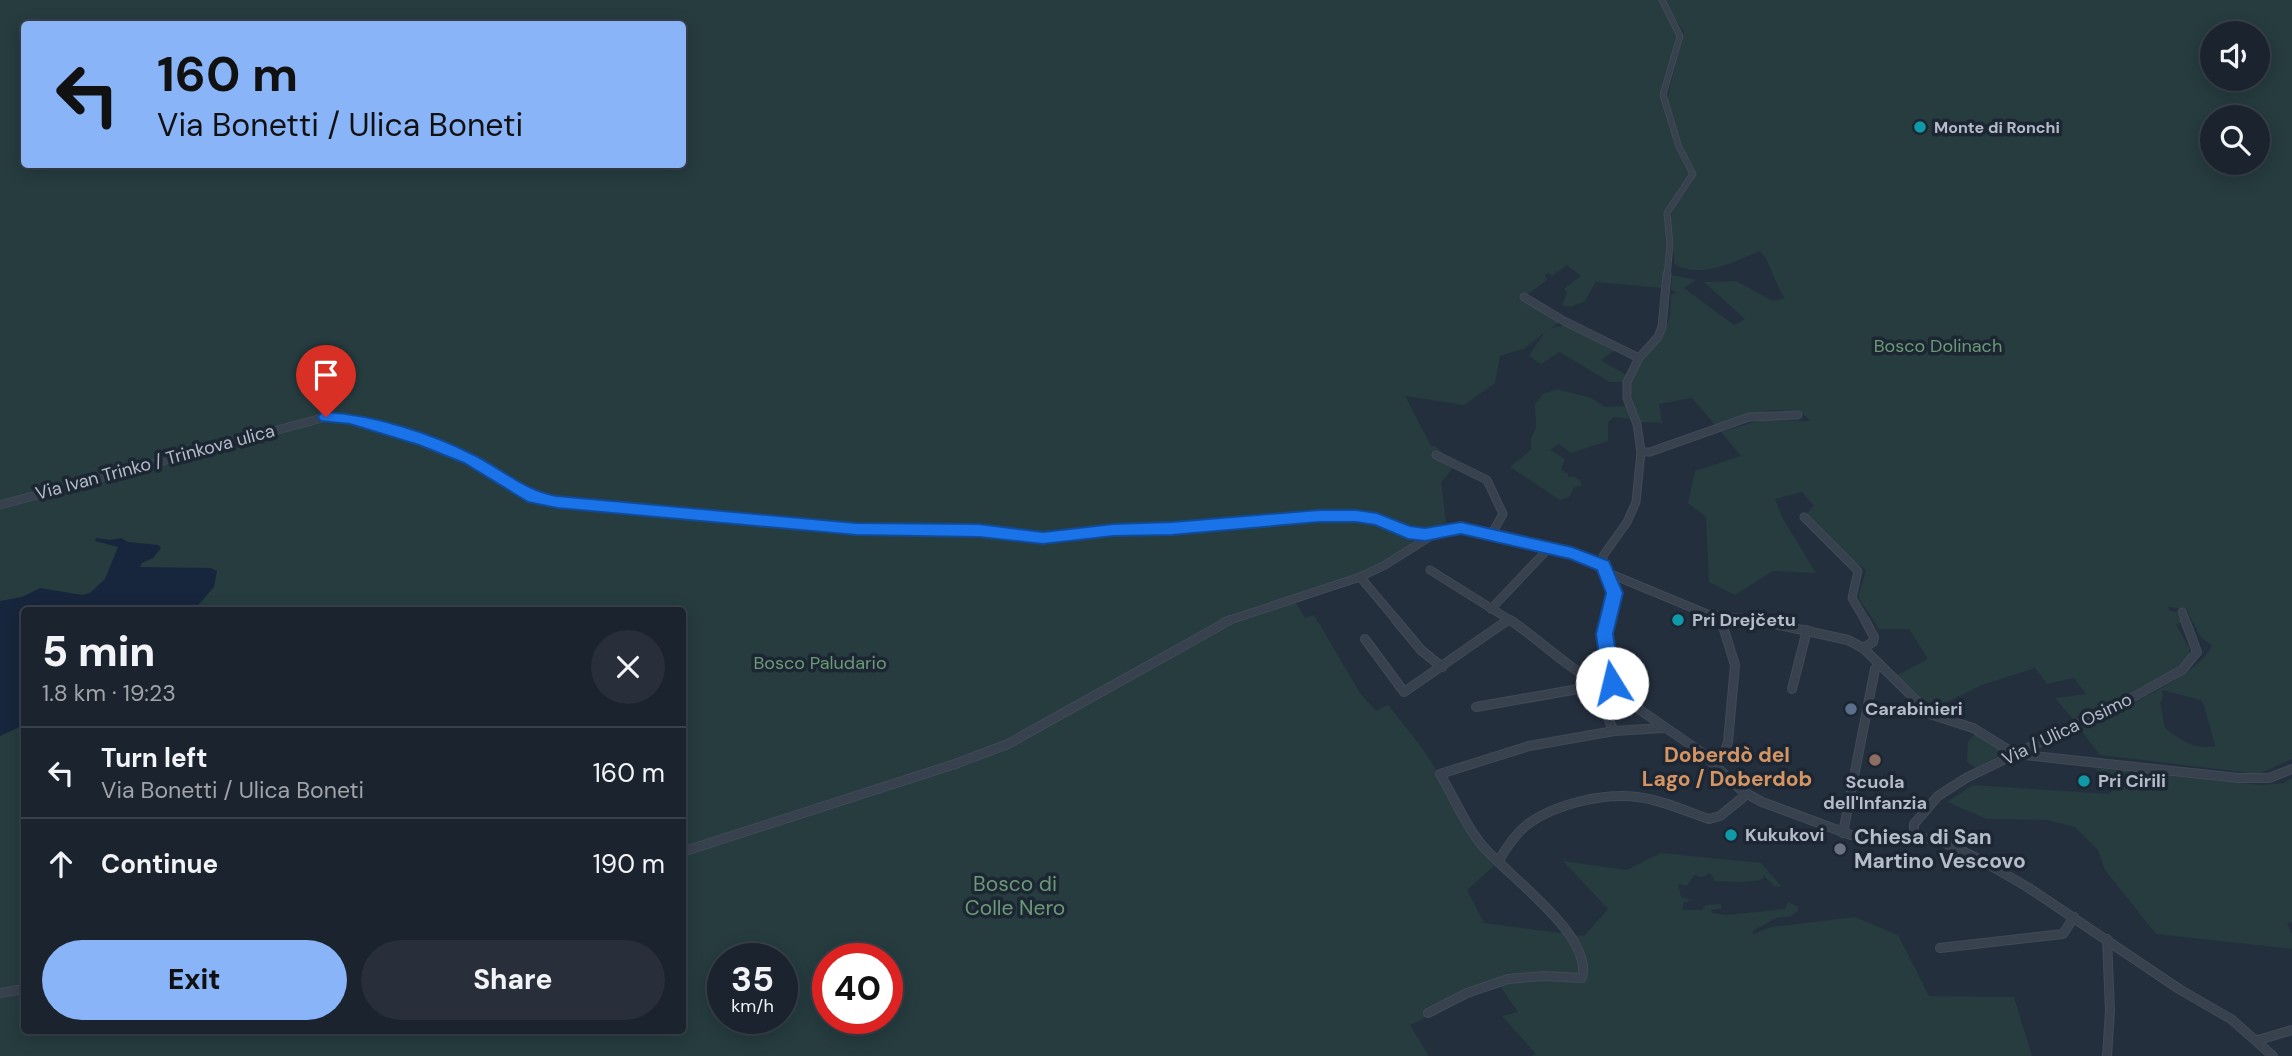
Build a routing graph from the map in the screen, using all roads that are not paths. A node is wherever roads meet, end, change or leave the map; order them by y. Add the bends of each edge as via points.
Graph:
1 (1662, 0) edge
2 (1523, 298) dead end
3 (1639, 358) junction
4 (1798, 415) dead end
5 (1641, 452) junction
6 (1436, 455) dead end
7 (0, 505) edge
8 (1804, 517) dead end
9 (1439, 531) junction
10 (1408, 533) junction
11 (1491, 536) junction
12 (1417, 543) junction
13 (1548, 549) junction
14 (1605, 569) junction
15 (1430, 570) dead end
16 (1360, 577) junction
17 (1491, 609) junction
18 (2182, 612) dead end
19 (1720, 617) junction
20 (1509, 620) junction
21 (1807, 630) junction
22 (1365, 639) dead end
23 (1863, 648) junction
24 (1879, 664) junction
25 (1442, 667) junction
26 (1601, 685) junction
27 (1792, 689) dead end
28 (1615, 691) junction
29 (1476, 707) dead end
30 (1663, 729) junction
31 (1615, 731) junction
32 (2015, 754) junction
33 (1716, 765) junction
34 (2292, 769) edge
35 (1747, 794) junction
36 (1843, 833) junction
37 (1914, 837) junction
38 (686, 851) edge
39 (1498, 862) junction
40 (2074, 917) junction
41 (2107, 939) junction
42 (1940, 948) dead end
43 (21, 990) edge
44 (0, 993) edge
45 (1428, 1013) dead end
46 (2292, 1030) edge
47 (2258, 1040) junction
48 (2107, 1056) edge
49 (2273, 1056) edge

1 - 3 street via 1680,36 1664,102 1682,154 1693,171 1667,213 1670,245 1660,334
2 - 3 street
3 - 5 street via 1626,389
4 - 5 street via 1749,417
5 - 14 street via 1636,502 1605,549
6 - 11 street via 1492,486 1503,514
7 - 10 street, Via Ivan Trinko / Trinkova ulica via 326,417 350,419 424,440 470,459 543,500 856,529 979,531 1043,538 1319,516 1377,520
8 - 23 street via 1858,571 1852,598 1874,637
9 - 10 street
9 - 11 street via 1461,528
9 - 12 street
10 - 12 street
11 - 13 street
12 - 16 street
13 - 14 street via 1572,553
13 - 17 street
14 - 19 street
14 - 28 street via 1614,593 1605,634
15 - 17 street
16 - 25 street via 1421,650
16 - 38 street via 1219,624 1008,744
17 - 20 street
18 - 32 street, Via / Ulica Osimo via 2197,652 2182,670
19 - 21 street
19 - 33 street via 1735,665 1728,742
20 - 25 street
20 - 26 street
21 - 23 street
21 - 27 street
22 - 25 street via 1404,692
23 - 24 street
24 - 32 street via 1930,714 1973,728
24 - 36 street via 1874,669
26 - 28 street
26 - 29 street
28 - 30 street
28 - 31 street via 1602,705
30 - 31 street
30 - 33 street
31 - 39 street via 1529,746 1440,774 1476,837
32 - 34 street via 2238,778 2269,778
32 - 37 street, Via / Ulica Osimo via 1938,796 1914,824
33 - 35 street
35 - 36 street
35 - 39 street via 1710,820 1639,797 1582,803 1532,821
36 - 37 street
37 - 40 street via 1981,860
39 - 45 street via 1555,914 1579,953 1585,968 1582,978 1538,976 1494,983
40 - 41 street
40 - 42 street via 2063,934
41 - 47 street
41 - 48 street
43 - 44 street
46 - 47 street
47 - 49 street

